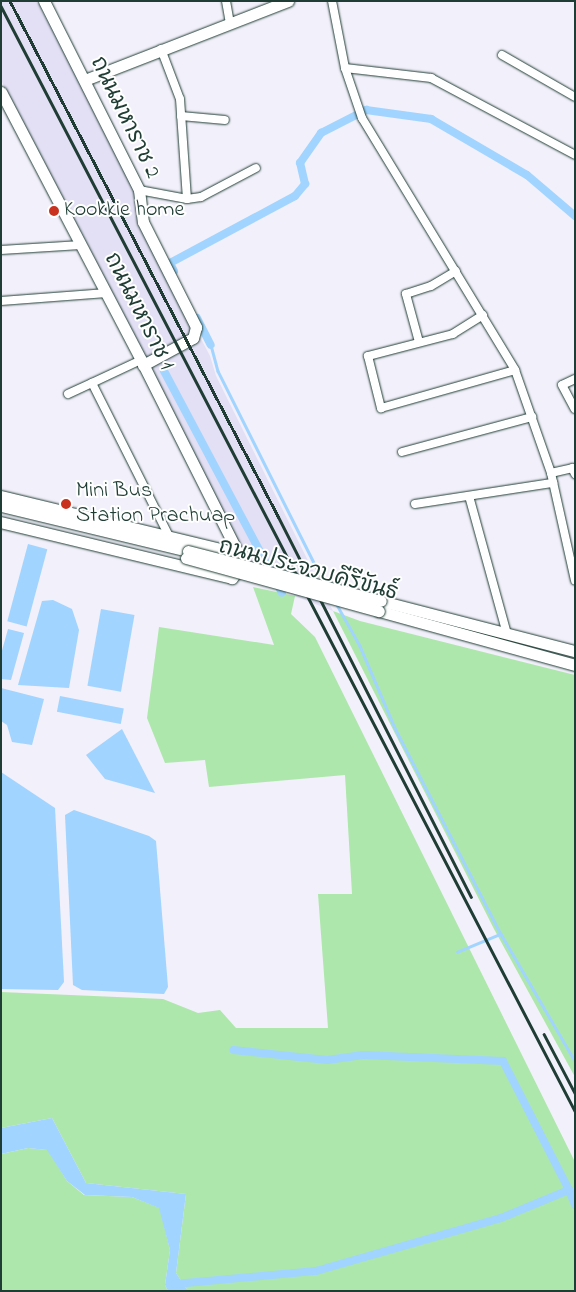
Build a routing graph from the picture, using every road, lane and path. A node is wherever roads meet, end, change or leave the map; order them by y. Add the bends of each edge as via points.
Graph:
1 (44, 1) edge
2 (226, 1) edge
3 (288, 1) edge
4 (332, 1) edge
5 (230, 23) junction
6 (161, 49) junction
7 (502, 55) dead end
8 (345, 68) junction
9 (85, 80) junction
10 (1, 92) edge
11 (575, 97) edge
12 (181, 116) junction
13 (225, 120) dead end
14 (575, 155) edge
15 (256, 168) dead end
16 (139, 190) junction
17 (187, 199) junction
18 (81, 245) junction
19 (1, 250) edge
20 (456, 271) junction
21 (106, 293) junction
22 (1, 300) edge
23 (483, 315) junction
24 (419, 342) junction
25 (142, 362) junction
26 (515, 370) junction
27 (575, 379) edge
28 (92, 383) junction
29 (68, 394) dead end
30 (575, 409) edge
31 (532, 418) junction
32 (402, 452) dead end
33 (550, 473) junction
34 (575, 474) edge
35 (553, 483) junction
36 (1, 496) edge
37 (469, 496) junction
38 (415, 504) dead end
39 (1, 506) edge
40 (1, 512) edge
41 (1, 522) edge
42 (169, 536) junction
43 (236, 553) junction
44 (187, 555) junction
45 (575, 580) edge
46 (380, 606) junction
47 (507, 634) junction
48 (575, 651) edge
49 (575, 665) edge

1 - 9 main road, ถนนมหาราช 2
2 - 5 street
3 - 5 main road
4 - 8 street
5 - 6 main road
6 - 9 main road
6 - 12 street via 180,99
7 - 11 street
8 - 14 street via 431,78
8 - 20 street via 362,118
9 - 16 main road, ถนนมหาราช 2
10 - 18 main road, ถนนมหาราช 1
12 - 13 street
12 - 17 street
15 - 17 street via 201,197
16 - 17 street
16 - 25 main road, ถนนมหาราช 2 via 143,222 197,331 193,338
18 - 19 street
18 - 21 main road, ถนนมหาราช 1
20 - 23 street
20 - 24 street via 431,286 406,294
21 - 22 street
21 - 25 main road, ถนนมหาราช 1
23 - 24 street via 453,334
23 - 26 street
24 - 26 street via 368,356 381,408
25 - 28 street
25 - 43 main road, ถนนมหาราช 1
26 - 31 street
27 - 30 street via 562,385
28 - 29 street
28 - 42 street
31 - 32 street
31 - 33 street
33 - 34 street via 572,468
33 - 35 street
35 - 37 street
35 - 45 street
36 - 42 main road
37 - 38 street
37 - 47 street
39 - 44 main road, ถนนประจวบคีรีขันธ์
40 - 44 main road, ถนนประจวบคีรีขันธ์
41 - 43 main road via 232,578 240,567 241,559
42 - 43 main road
44 - 46 main road, ถนนประจวบคีรีขันธ์, bridge
46 - 47 main road, ถนนประจวบคีรีขันธ์
46 - 49 main road, ถนนประจวบคีรีขันธ์
47 - 48 main road, ถนนประจวบคีรีขันธ์

